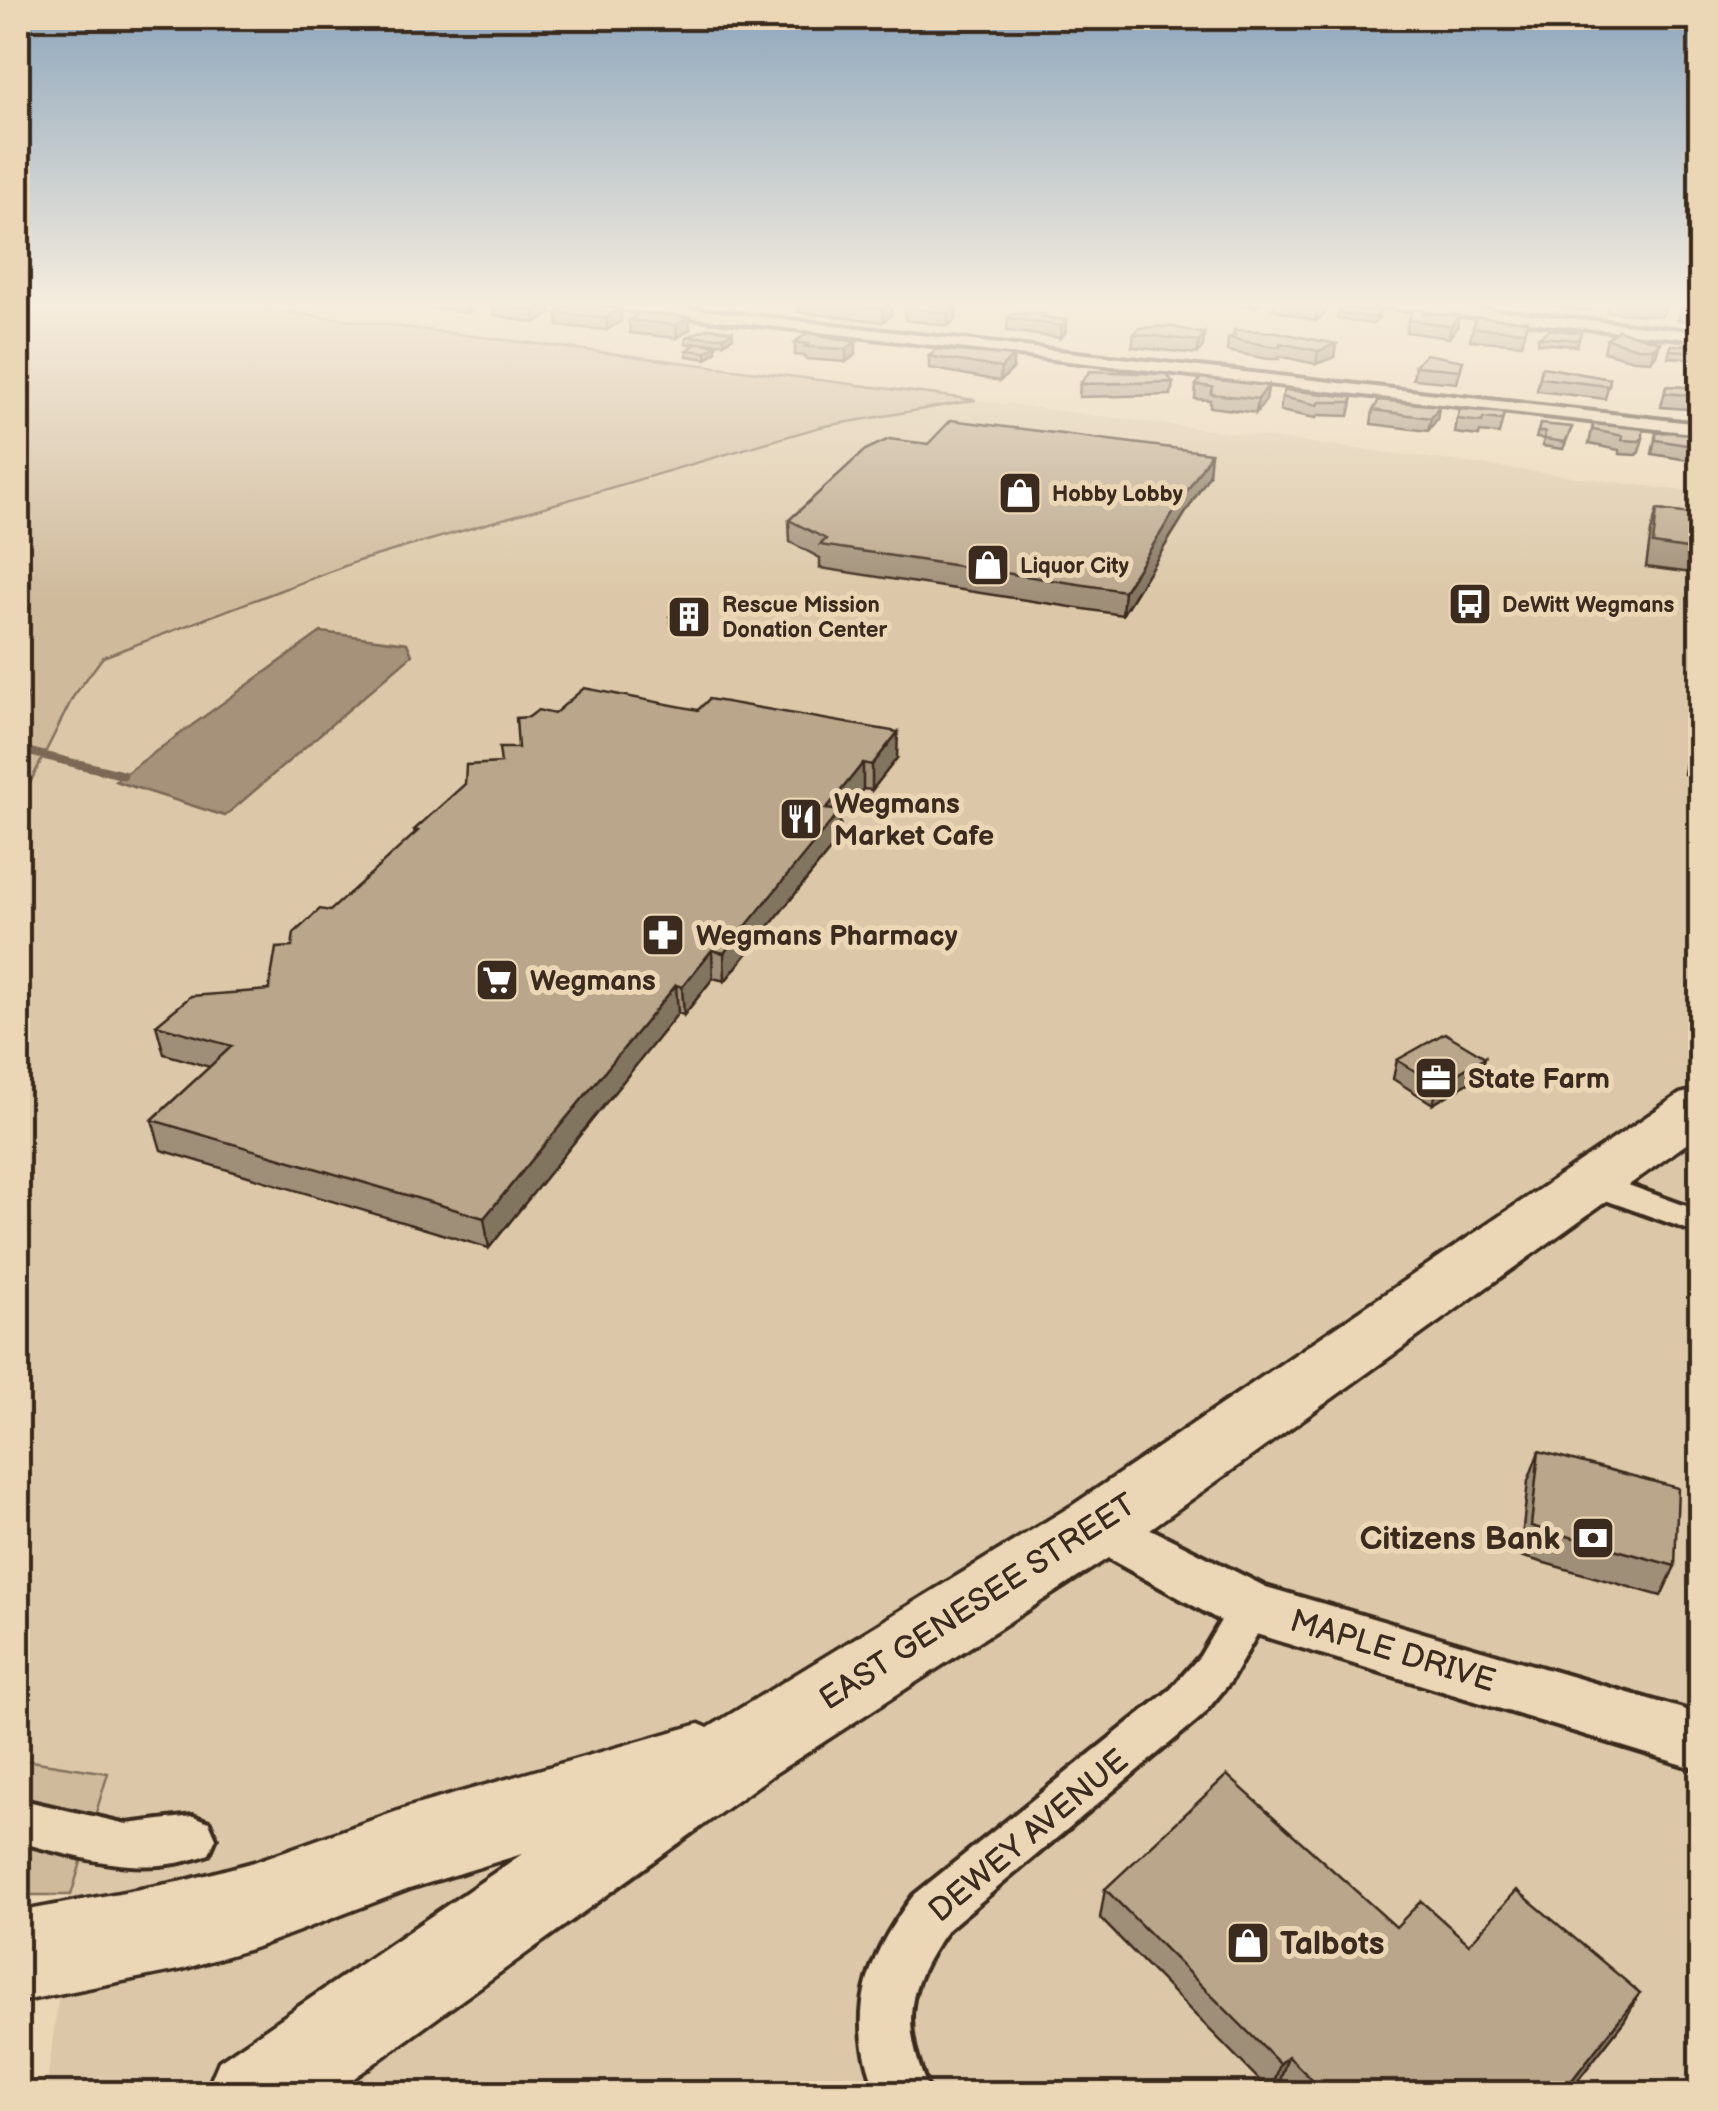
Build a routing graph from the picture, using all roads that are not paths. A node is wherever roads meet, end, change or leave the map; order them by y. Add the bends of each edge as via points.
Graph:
1 (1452, 401) edge
2 (1700, 429) edge
3 (1700, 1107) edge
4 (1595, 1184) junction
5 (1700, 1224) edge
6 (1098, 1526) junction
7 (1251, 1608) junction
8 (1700, 1742) edge
9 (745, 1748) junction
10 (18, 1821) edge
11 (193, 1838) dead end
12 (18, 1957) edge
13 (252, 2094) edge
14 (904, 2094) edge

1 - 2 street
3 - 4 highway, EAST GENESEE STREET
4 - 5 street
4 - 6 highway, EAST GENESEE STREET
6 - 7 street, MAPLE DRIVE
6 - 9 highway, EAST GENESEE STREET
7 - 8 street, MAPLE DRIVE
7 - 14 street, DEWEY AVENUE via 1186,1703 932,1912 904,1946 886,1996 884,2034
9 - 12 highway via 409,1848 254,1905
9 - 13 highway, EAST GENESEE STREET
10 - 11 street via 127,1846

